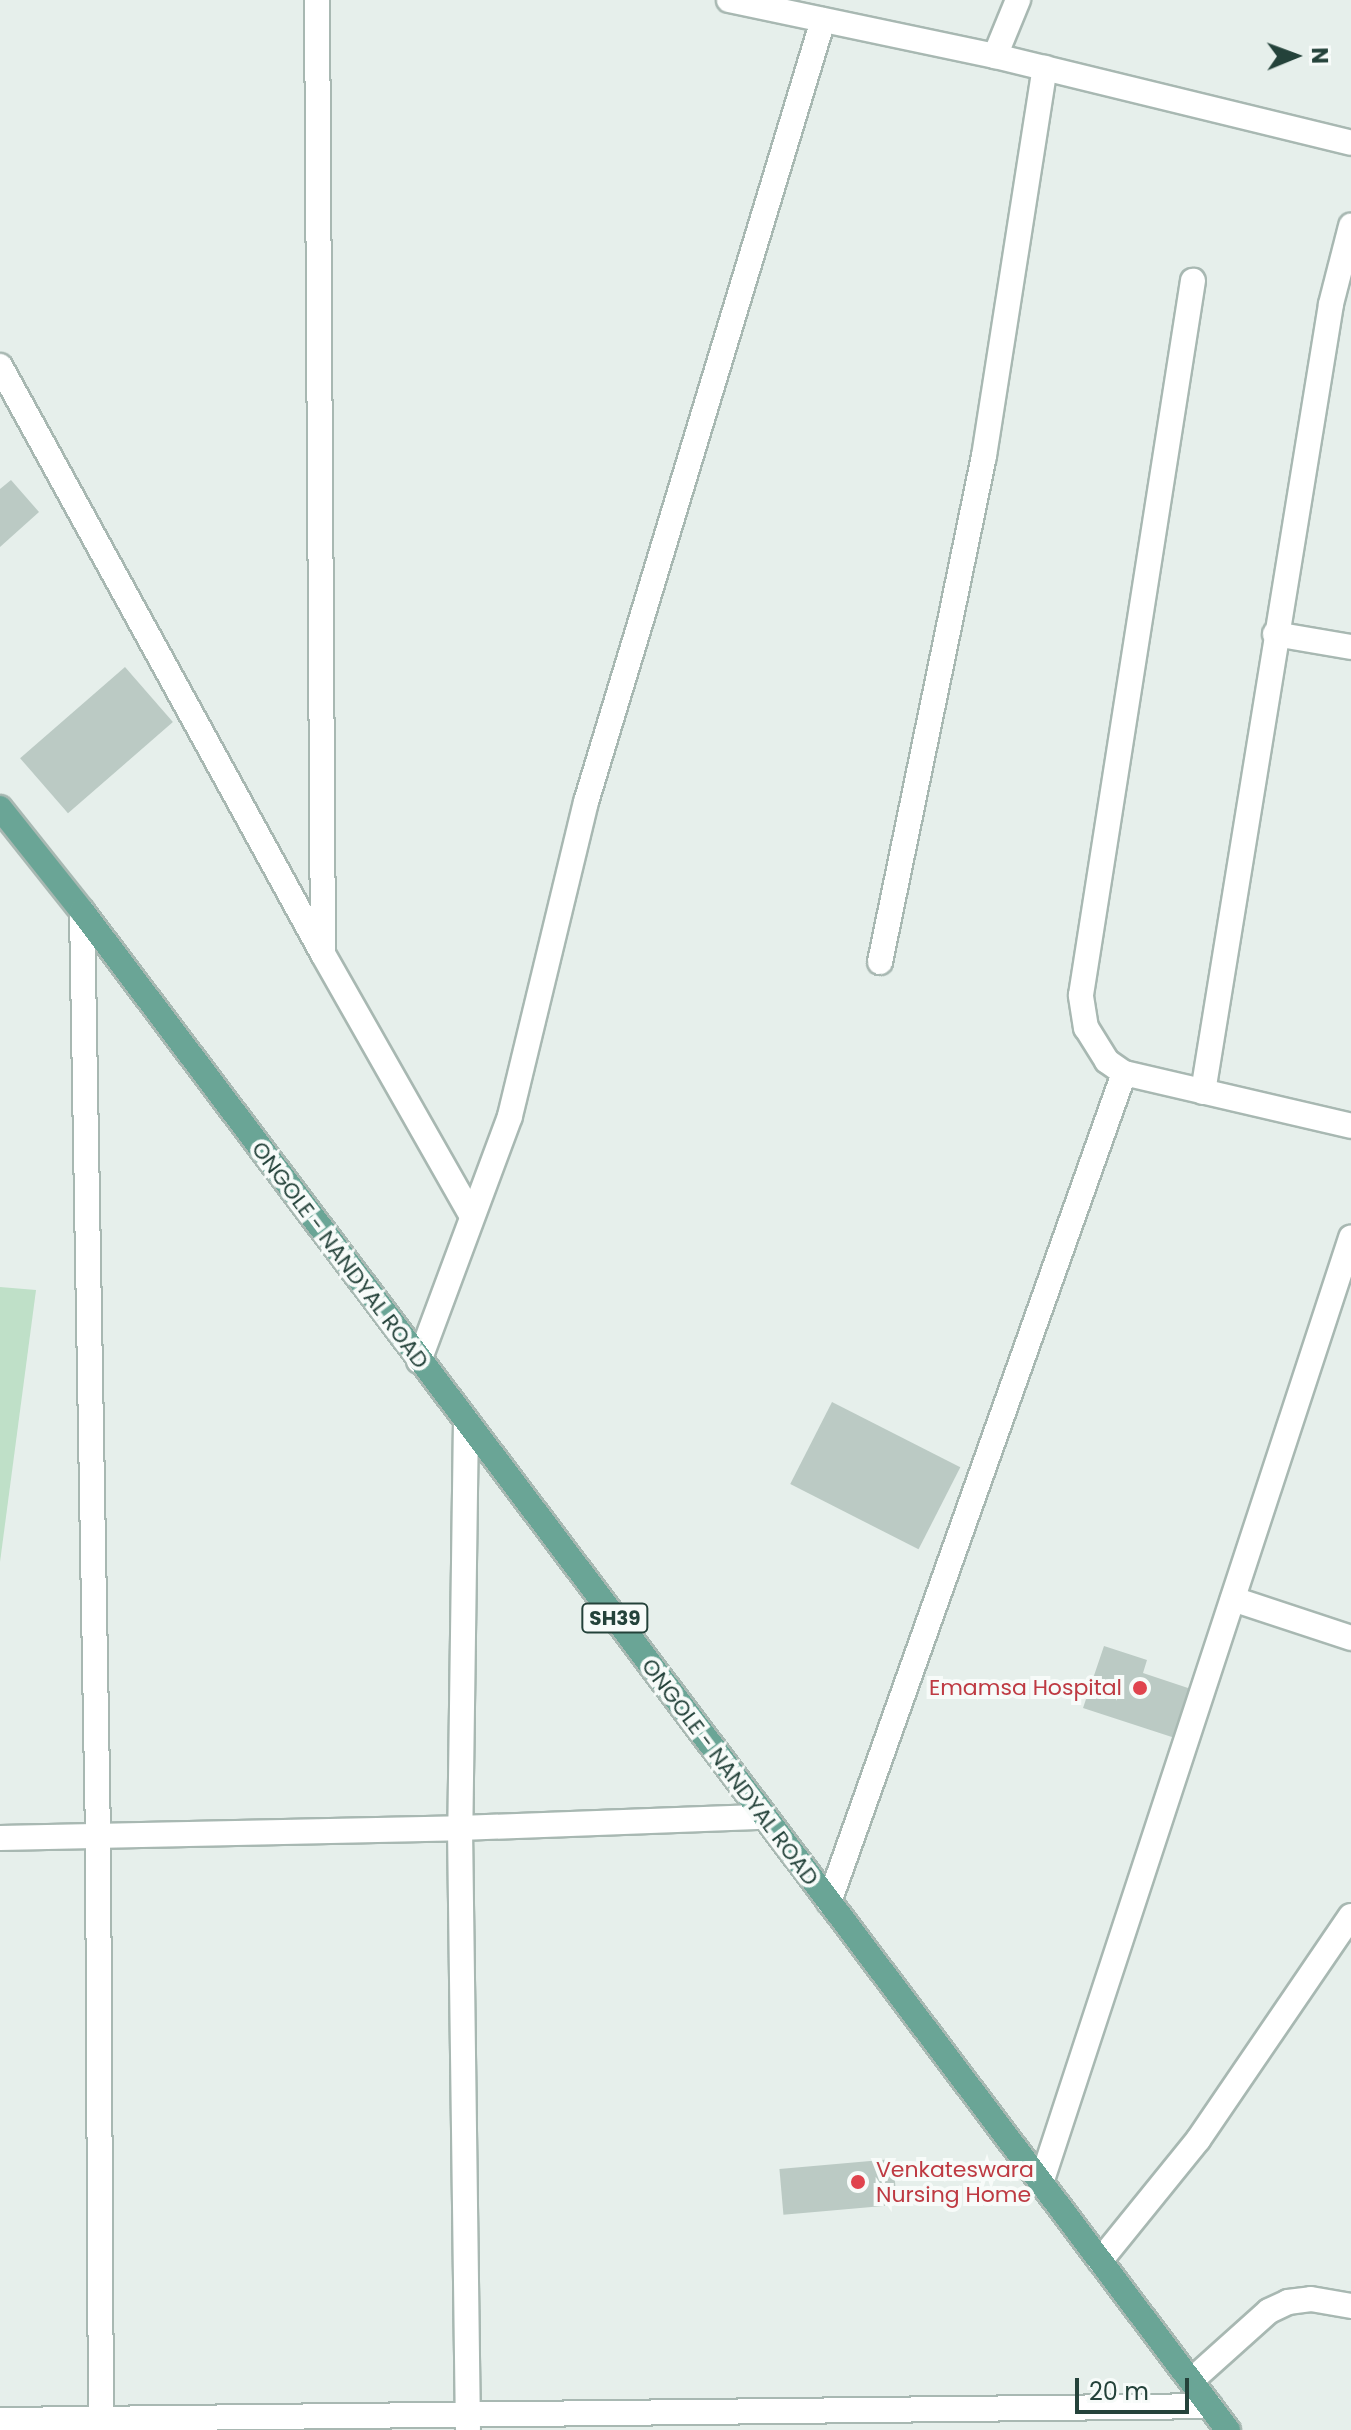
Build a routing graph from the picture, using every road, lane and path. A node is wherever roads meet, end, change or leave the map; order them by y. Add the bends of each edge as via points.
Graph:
1 (317, 0) edge
2 (729, 0) edge
3 (1018, 0) edge
4 (823, 20) junction
5 (995, 56) junction
6 (1045, 68) junction
7 (1351, 143) edge
8 (1351, 226) edge
9 (1193, 281) dead end
10 (0, 366) edge
11 (1275, 634) junction
12 (1351, 647) edge
13 (0, 808) edge
14 (82, 911) junction
15 (323, 954) junction
16 (880, 962) dead end
17 (1124, 1073) junction
18 (1203, 1092) junction
19 (1351, 1126) edge
20 (472, 1216) junction
21 (1351, 1238) edge
22 (419, 1361) junction
23 (466, 1420) junction
24 (1233, 1599) junction
25 (1351, 1638) edge
26 (764, 1817) junction
27 (460, 1828) junction
28 (0, 1838) edge
29 (98, 1838) junction
30 (829, 1902) junction
31 (1351, 1916) edge
32 (1041, 2183) junction
33 (1100, 2261) junction
34 (1351, 2306) edge
35 (1192, 2380) junction
36 (1210, 2406) junction
37 (836, 2419) edge
38 (0, 2420) edge
39 (468, 2422) edge
40 (101, 2426) edge
41 (1228, 2430) edge

1 - 15 street
2 - 4 street
3 - 5 street
4 - 5 street
4 - 20 street via 586,802 510,1116
5 - 6 street
6 - 7 street
6 - 16 street via 984,456
8 - 11 street via 1331,304
9 - 17 street via 1081,995 1086,1028 1107,1061
10 - 15 street
11 - 12 street
11 - 18 street
13 - 14 main road, ONGOLE - NANDYAL ROAD / SH39
14 - 22 main road, ONGOLE - NANDYAL ROAD / SH39
14 - 29 street
15 - 20 street
17 - 18 street
17 - 30 street
18 - 19 street
20 - 22 street
21 - 24 street
22 - 23 main road, ONGOLE - NANDYAL ROAD / SH39
23 - 26 main road, ONGOLE - NANDYAL ROAD / SH39
23 - 27 street
24 - 25 street
24 - 32 street
26 - 27 street
26 - 30 main road, ONGOLE - NANDYAL ROAD / SH39
27 - 29 street
27 - 39 street
28 - 29 street
29 - 40 street
30 - 32 main road, ONGOLE - NANDYAL ROAD / SH39
31 - 33 street via 1198,2140
32 - 33 main road, ONGOLE - NANDYAL ROAD / SH39
33 - 35 main road, ONGOLE - NANDYAL ROAD / SH39
34 - 35 street via 1311,2299 1288,2302 1269,2311
35 - 36 main road, ONGOLE - NANDYAL ROAD / SH39
36 - 37 street
36 - 41 main road, ONGOLE - NANDYAL ROAD / SH39
37 - 39 street
38 - 40 street
39 - 40 street

